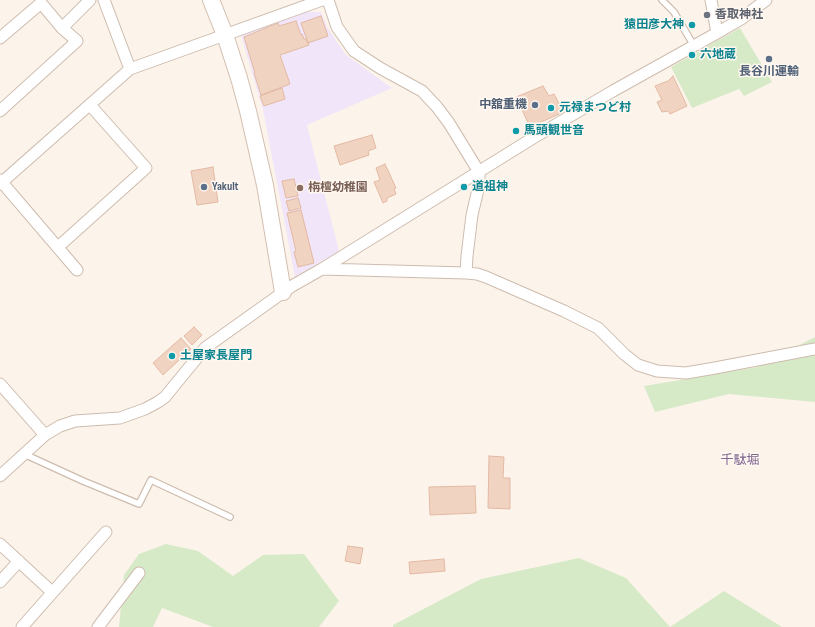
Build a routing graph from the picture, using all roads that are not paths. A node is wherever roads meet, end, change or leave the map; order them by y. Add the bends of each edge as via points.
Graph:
1 (90, 0) edge
2 (104, 0) edge
3 (211, 0) edge
4 (322, 0) edge
5 (328, 0) edge
6 (662, 0) edge
7 (711, 0) edge
8 (766, 0) edge
9 (62, 28) junction
10 (717, 33) junction
11 (225, 34) junction
12 (0, 38) edge
13 (694, 46) junction
14 (130, 69) junction
15 (90, 105) junction
16 (0, 111) edge
17 (479, 172) junction
18 (1, 182) edge
19 (58, 247) junction
20 (322, 269) junction
21 (78, 270) dead end
22 (466, 273) junction
23 (283, 292) junction
24 (815, 349) edge
25 (0, 384) edge
26 (45, 435) junction
27 (24, 454) junction
28 (0, 476) edge
29 (230, 517) dead end
30 (106, 532) dead end
31 (0, 544) edge
32 (19, 561) junction
33 (139, 573) dead end
34 (0, 582) edge
35 (52, 592) junction
36 (22, 627) edge
37 (98, 627) edge

1 - 9 street
2 - 14 street
3 - 11 street
4 - 11 street
5 - 17 street via 337,28 354,51 422,91 449,123
6 - 13 lane via 674,12
7 - 10 street
8 - 10 street
9 - 12 street via 41,4
9 - 16 street via 78,41
10 - 13 street
11 - 14 street
11 - 23 street via 258,152
13 - 17 street via 606,95
14 - 15 street
15 - 18 street
15 - 19 street via 146,168
17 - 20 street
17 - 22 street
18 - 19 street
19 - 21 street
20 - 22 street
20 - 23 street
22 - 24 street via 486,277 598,328 638,365 657,372 686,373
23 - 26 street via 205,348 170,392 158,402 120,418 75,421
25 - 26 street
26 - 27 street
27 - 28 street
27 - 29 lane via 139,504 151,480
30 - 35 street
31 - 32 street
32 - 34 street
32 - 35 street
33 - 37 street
35 - 36 street

